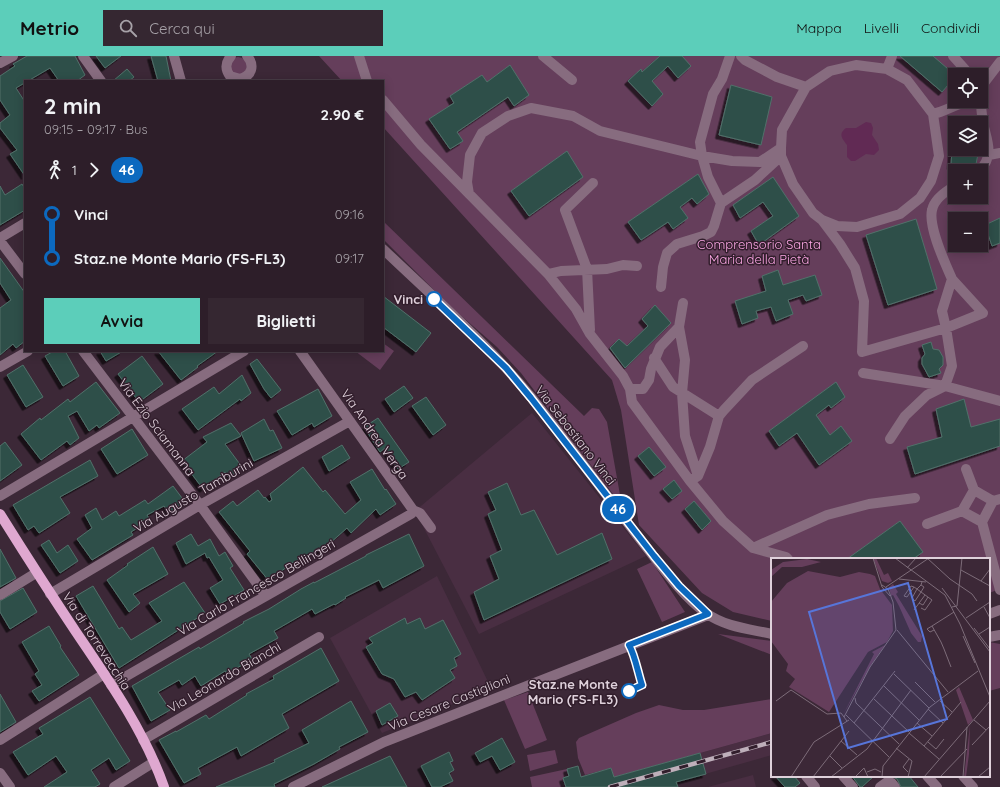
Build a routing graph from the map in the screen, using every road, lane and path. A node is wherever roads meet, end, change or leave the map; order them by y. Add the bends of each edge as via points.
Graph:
1 (13, 56) edge
2 (83, 56) edge
3 (174, 56) edge
4 (231, 56) edge
5 (247, 56) edge
6 (359, 56) edge
7 (543, 56) edge
8 (730, 56) edge
9 (741, 56) edge
10 (892, 56) edge
11 (953, 56) edge
12 (1000, 62) edge
13 (0, 64) edge
14 (964, 68) edge
15 (887, 69) junction
16 (228, 78) edge
17 (988, 78) edge
18 (100, 80) edge
19 (181, 80) edge
20 (367, 80) edge
21 (572, 80) dead end
22 (806, 87) junction
23 (384, 101) edge
24 (952, 108) edge
25 (933, 114) junction
26 (988, 138) edge
27 (781, 152) junction
28 (1000, 153) edge
29 (988, 155) joint
30 (702, 156) junction
31 (593, 183) dead end
32 (948, 191) edge
33 (469, 195) junction
34 (920, 198) junction
35 (720, 203) junction
36 (932, 210) junction
37 (822, 220) junction
38 (24, 224) edge
39 (857, 227) junction
40 (0, 238) edge
41 (0, 241) edge
42 (840, 244) junction
43 (384, 250) edge
44 (637, 266) dead end
45 (587, 270) junction
46 (24, 273) edge
47 (548, 274) junction
48 (952, 279) junction
49 (661, 287) dead end
50 (683, 303) dead end
51 (678, 327) junction
52 (946, 328) junction
53 (590, 334) junction
54 (803, 346) dead end
55 (26, 352) edge
56 (84, 352) edge
57 (242, 352) edge
58 (301, 352) edge
59 (654, 358) junction
60 (0, 367) edge
61 (863, 373) dead end
62 (945, 386) junction
63 (630, 388) junction
64 (682, 393) junction
65 (1000, 401) edge
66 (719, 416) junction
67 (133, 418) junction
68 (350, 421) junction
69 (890, 439) dead end
70 (966, 469) dead end
71 (694, 478) junction
72 (974, 490) junction
73 (0, 496) edge
74 (915, 498) dead end
75 (997, 500) edge
76 (200, 505) junction
77 (413, 510) junction
78 (962, 511) junction
79 (0, 514) edge
80 (982, 522) junction
81 (928, 524) dead end
82 (431, 528) dead end
83 (753, 548) junction
84 (787, 558) edge
85 (36, 573) junction
86 (1000, 590) edge
87 (50, 594) junction
88 (0, 595) edge
89 (266, 596) junction
90 (1000, 610) edge
91 (708, 614) junction
92 (990, 614) edge
93 (771, 634) edge
94 (319, 637) dead end
95 (104, 674) junction
96 (111, 685) junction
97 (0, 740) edge
98 (143, 740) junction
99 (154, 762) junction
100 (0, 773) edge
101 (807, 777) edge
102 (844, 777) edge
103 (929, 777) edge
104 (965, 777) edge
105 (10, 787) edge
106 (114, 787) edge
107 (164, 787) edge
108 (293, 787) edge
109 (815, 787) edge
110 (853, 787) edge
111 (880, 787) edge
112 (895, 787) edge
113 (937, 787) edge
114 (973, 787) edge

1 - 13 street
2 - 18 street
3 - 19 street
4 - 16 street via 226,65
5 - 16 street via 252,66 249,74 240,79
6 - 20 street
7 - 21 street
8 - 30 street via 722,79 713,94 700,142
9 - 22 street via 777,77
10 - 15 street
11 - 14 street
12 - 17 street
15 - 22 street via 856,65 830,71
15 - 25 street via 907,80
22 - 27 street via 782,130
23 - 33 street
24 - 25 street
25 - 34 street via 939,156 931,180
26 - 29 street
27 - 30 street via 760,162
27 - 35 street via 755,180
27 - 37 street via 793,184 813,213
28 - 29 street
30 - 33 street via 600,131 573,116 531,108 508,116 482,133 470,155 467,182
30 - 35 street
31 - 45 street via 565,210
32 - 36 street via 940,196
33 - 47 street
34 - 36 street
34 - 39 street via 900,214
35 - 49 street via 711,232 678,244 667,253
36 - 48 street via 932,227
37 - 39 street via 837,226
37 - 42 street
38 - 40 street
39 - 42 street via 842,234
41 - 46 street
42 - 52 street via 855,268 864,301 862,352
43 - 91 street, Via Sebastiano Vinci via 506,368 654,556 679,586
44 - 45 street via 623,265
45 - 47 street
45 - 53 street
47 - 53 street via 576,309
48 - 52 street via 942,311
48 - 52 street via 983,313
50 - 51 street
51 - 59 street
51 - 64 street via 685,360
52 - 62 street via 952,366
53 - 63 street
54 - 66 street via 752,380
55 - 60 street
56 - 67 street, Via Ezio Sciamanna
57 - 67 street
58 - 68 street, Via Andrea Verga
59 - 63 street via 649,380 642,389
59 - 64 street via 673,387
61 - 62 street
62 - 65 street
62 - 69 street via 927,395 905,416
63 - 71 street via 632,402
64 - 66 street
64 - 71 street via 685,436
66 - 71 street via 710,447
67 - 73 street
67 - 76 street, Via Ezio Sciamanna
68 - 76 street, Via Augusto Tamburini
68 - 77 street, Via Andrea Verga
70 - 72 street
71 - 83 street via 723,521
72 - 75 street
72 - 78 street
74 - 83 street via 869,504 827,515
75 - 80 street
76 - 87 street, Via Augusto Tamburini
76 - 89 street, Via Ezio Sciamanna
77 - 82 street, Via Andrea Verga via 420,514
77 - 89 street, Via Carlo Francesco Bellingeri via 411,514
78 - 80 street
78 - 81 street
79 - 85 main road, Via di Torrevecchia
80 - 86 street
83 - 84 street
85 - 87 main road, Via di Torrevecchia
85 - 88 street
87 - 95 main road, Via di Torrevecchia
89 - 96 street, Via Carlo Francesco Bellingeri
90 - 92 street
91 - 93 street, Via Sebastiano Vinci via 728,624
91 - 108 street, Via Cesare Castiglioni via 384,742
94 - 98 street, Via Leonardo Bianchi
95 - 96 main road, Via di Torrevecchia
95 - 97 street
96 - 98 main road, Via di Torrevecchia
98 - 99 main road, Via di Torrevecchia
99 - 106 street
99 - 107 main road, Via di Torrevecchia
100 - 105 street
101 - 109 street
102 - 110 street
103 - 113 street
104 - 114 street
111 - 112 street via 887,782

